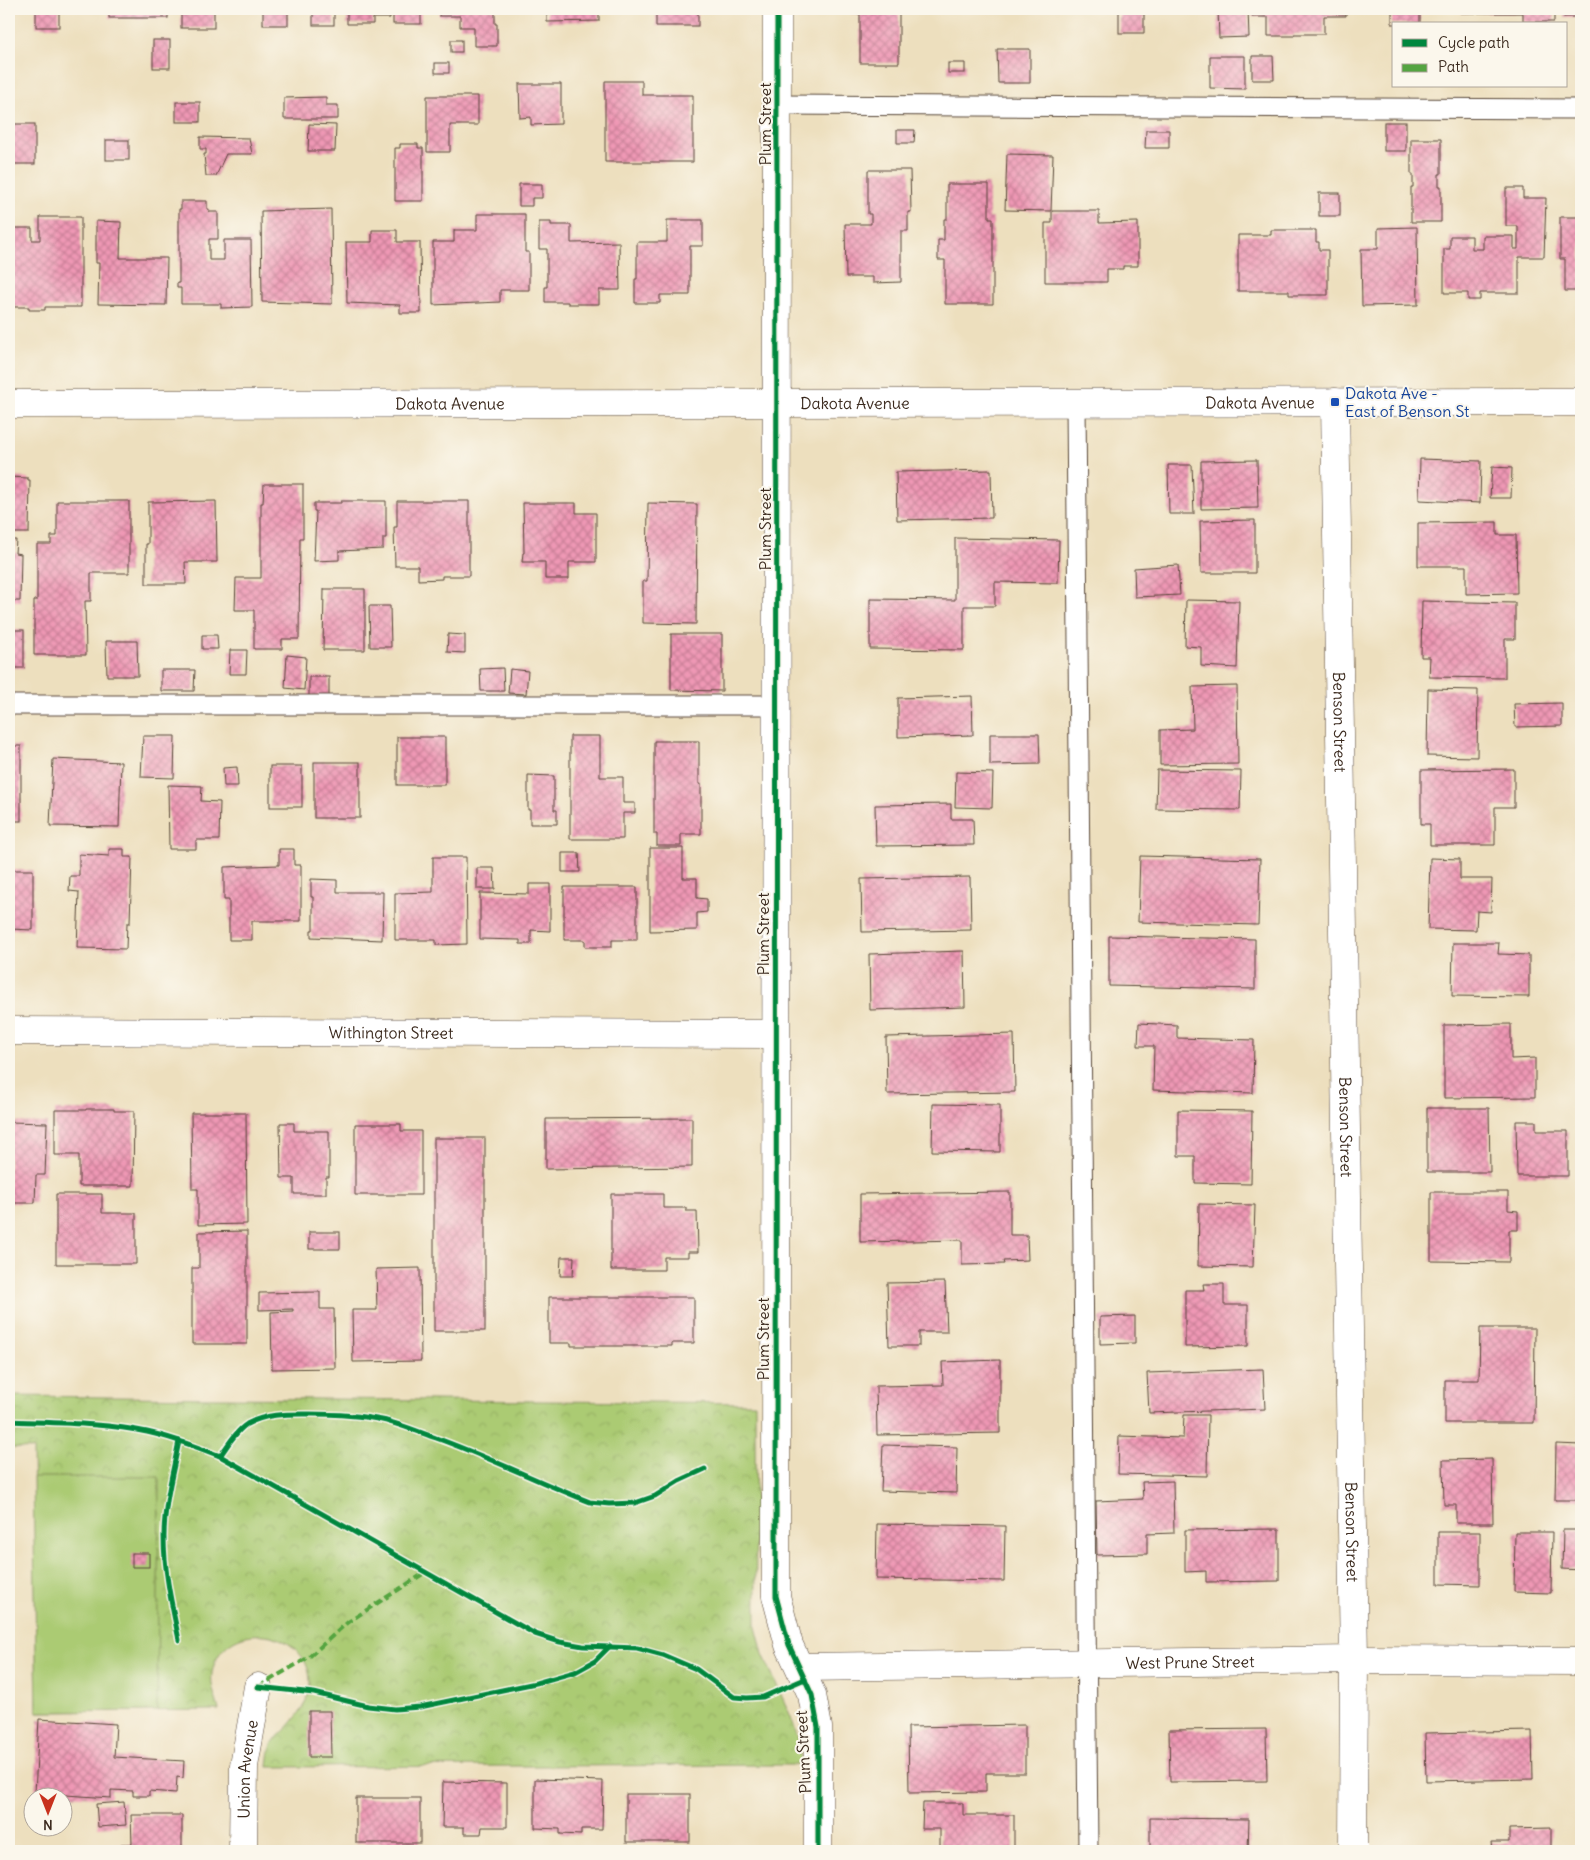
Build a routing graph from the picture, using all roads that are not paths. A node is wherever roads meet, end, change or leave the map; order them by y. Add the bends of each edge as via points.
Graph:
1 (777, 9) edge
2 (777, 105) junction
3 (1581, 108) edge
4 (778, 402) junction
5 (1076, 402) junction
6 (1335, 402) junction
7 (1581, 402) edge
8 (9, 404) edge
9 (9, 705) edge
10 (776, 705) junction
11 (9, 1031) edge
12 (775, 1034) junction
13 (1354, 1660) junction
14 (1581, 1661) edge
15 (1086, 1664) junction
16 (800, 1667) junction
17 (258, 1687) dead end
18 (244, 1851) edge
19 (818, 1851) edge
20 (1088, 1851) edge
21 (1353, 1851) edge

1 - 2 street, Plum Street
2 - 3 lane
2 - 4 street, Plum Street
4 - 5 street, Dakota Avenue
4 - 8 street, Dakota Avenue
4 - 10 street, Plum Street
5 - 6 street, Dakota Avenue
5 - 15 lane
6 - 7 street, Dakota Avenue
6 - 13 street, Benson Street
9 - 10 lane
10 - 12 street, Plum Street
11 - 12 street, Withington Street
12 - 16 street, Plum Street via 776,1596 789,1645
13 - 14 street, West Prune Street
13 - 15 street, West Prune Street
13 - 21 street, Benson Street
15 - 16 street, West Prune Street
15 - 20 lane
16 - 19 street, Plum Street via 812,1695 818,1727
17 - 18 street, Union Avenue via 244,1766

